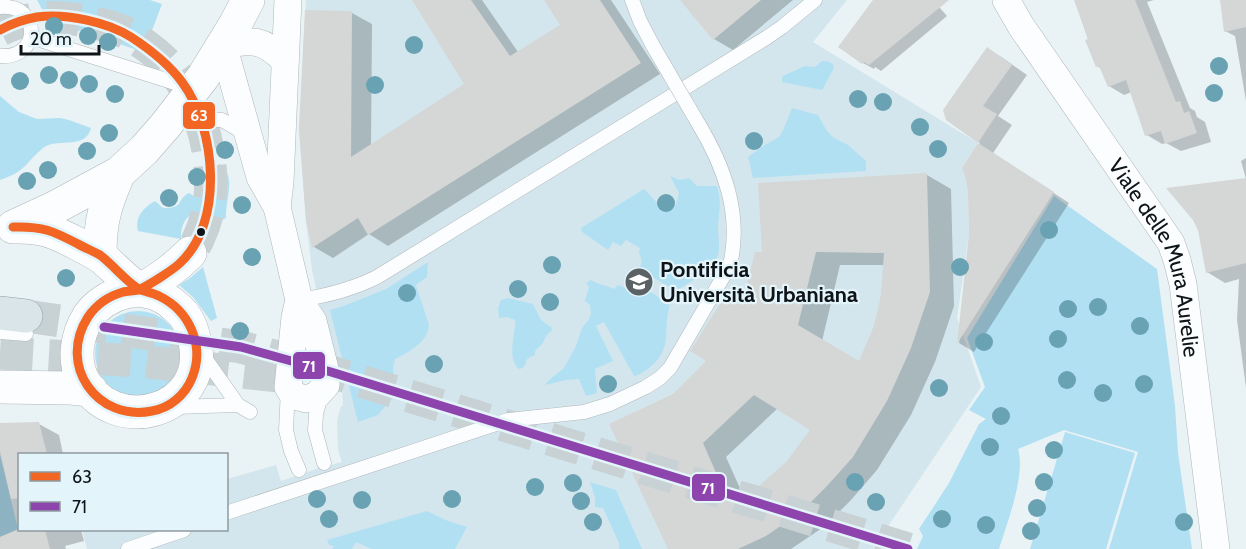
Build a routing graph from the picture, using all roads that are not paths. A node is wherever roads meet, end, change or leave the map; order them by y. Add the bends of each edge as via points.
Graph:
1 (248, 0) edge
2 (288, 0) edge
3 (632, 0) edge
4 (815, 0) edge
5 (1006, 0) edge
6 (0, 7) edge
7 (31, 38) junction
8 (223, 45) junction
9 (0, 56) edge
10 (285, 61) junction
11 (194, 89) junction
12 (165, 126) junction
13 (248, 135) junction
14 (119, 173) junction
15 (277, 207) junction
16 (7, 229) edge
17 (190, 253) tunnel mouth
18 (100, 255) junction
19 (139, 290) junction
20 (299, 300) junction
21 (192, 332) junction
22 (0, 387) edge
23 (288, 387) junction
24 (91, 390) junction
25 (322, 390) junction
26 (163, 408) junction
27 (324, 463) dead end
28 (299, 470) dead end
29 (228, 512) edge
30 (181, 531) edge
31 (128, 549) edge
32 (1215, 549) edge

1 - 8 street
2 - 10 street
3 - 29 lane, bridge via 720,165 732,200 735,236 730,265 670,368 633,394 584,412 508,420
4 - 20 lane via 766,38 377,277
5 - 32 street, Viale delle Mura Aurelie via 1175,251 1183,284
6 - 7 lane via 24,13
7 - 9 lane via 16,55
7 - 11 lane
8 - 10 street via 259,43 269,46
8 - 11 street
8 - 13 street
10 - 15 street
11 - 12 street
12 - 13 lane via 195,119 222,120
12 - 14 street
13 - 15 street via 260,177
14 - 16 street
14 - 18 street via 102,220
15 - 20 street
16 - 18 street via 28,226 53,231
17 - 19 street
18 - 19 street
19 - 21 street via 176,306
19 - 24 street via 107,299 84,325 77,354 82,378
20 - 23 street
20 - 25 street via 313,321 326,373
21 - 26 street via 196,348 193,375 179,397
21 - 26 lane via 207,361 244,409
22 - 24 street
23 - 25 street via 294,395 306,399
23 - 28 lane via 286,430
24 - 26 street via 108,405 129,412
25 - 27 lane via 315,430
30 - 31 lane

